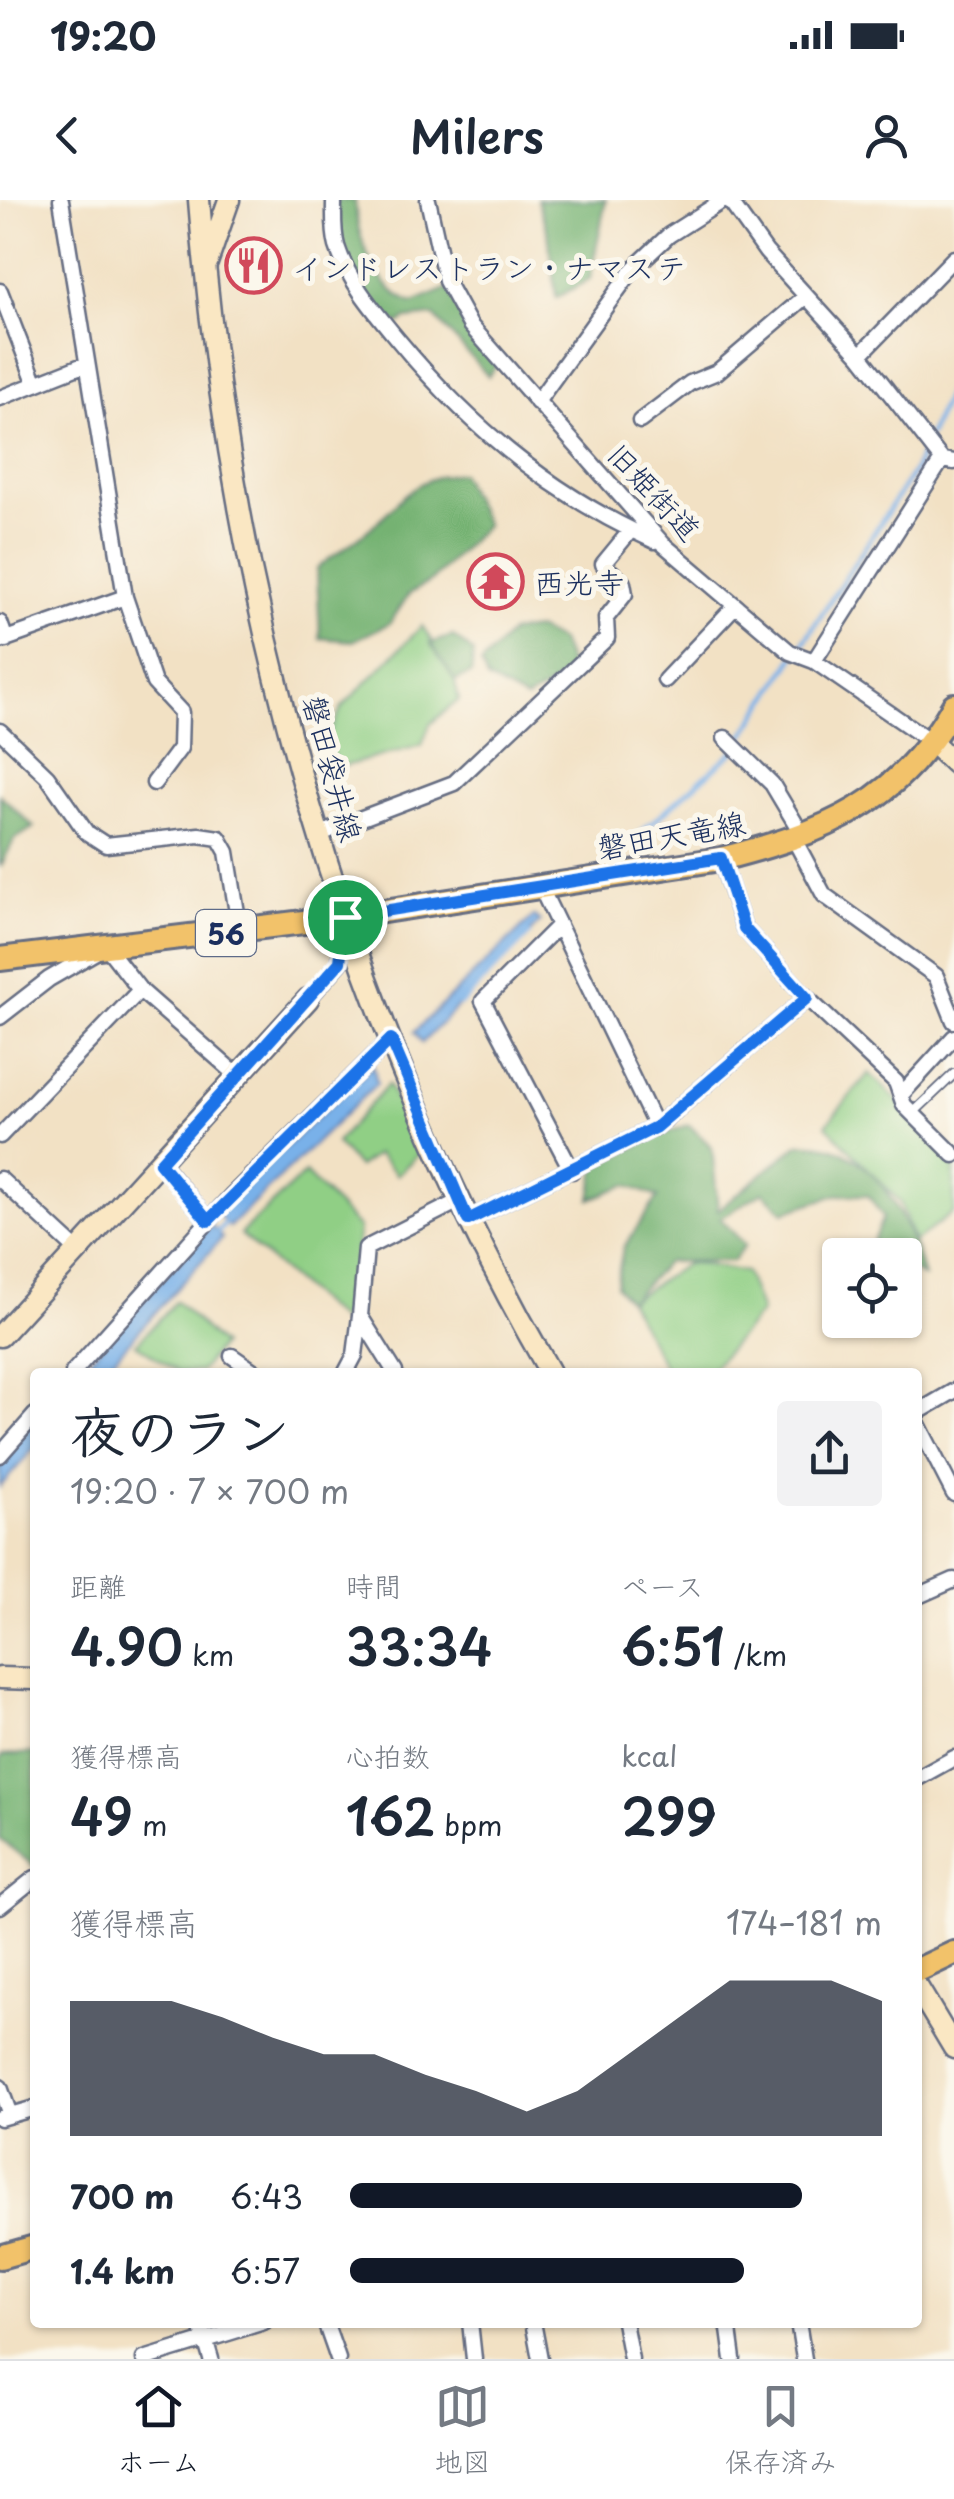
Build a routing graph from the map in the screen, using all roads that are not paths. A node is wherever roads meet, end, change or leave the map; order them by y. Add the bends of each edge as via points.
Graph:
1 (60, 200) edge
2 (199, 200) edge
3 (229, 200) edge
4 (334, 200) edge
5 (428, 200) edge
6 (727, 200) edge
7 (954, 258) edge
8 (204, 269) junction
9 (0, 290) edge
10 (806, 296) junction
11 (860, 355) junction
12 (86, 364) junction
13 (36, 384) junction
14 (0, 398) edge
15 (537, 402) junction
16 (640, 421) dead end
17 (948, 461) edge
18 (630, 530) junction
19 (662, 544) junction
20 (124, 597) junction
21 (735, 606) junction
22 (0, 623) edge
23 (3, 640) edge
24 (814, 662) junction
25 (664, 680) dead end
26 (954, 705) edge
27 (0, 731) edge
28 (725, 738) dead end
29 (933, 744) junction
30 (954, 763) edge
31 (154, 783) dead end
32 (320, 834) junction
33 (799, 837) junction
34 (721, 858) junction
35 (540, 886) junction
36 (345, 917) junction
37 (557, 927) junction
38 (240, 931) junction
39 (106, 946) junction
40 (0, 960) edge
41 (140, 990) junction
42 (807, 998) junction
43 (308, 999) joint
44 (0, 1016) edge
45 (954, 1021) edge
46 (954, 1037) edge
47 (391, 1039) junction
48 (954, 1074) edge
49 (238, 1076) junction
50 (901, 1094) junction
51 (913, 1113) junction
52 (656, 1127) junction
53 (0, 1136) edge
54 (954, 1155) edge
55 (160, 1163) junction
56 (572, 1172) junction
57 (0, 1179) edge
58 (463, 1210) junction
59 (208, 1221) junction
60 (78, 1252) junction
61 (360, 1316) junction
62 (0, 1336) edge
63 (232, 1356) dead end
64 (77, 1368) edge
65 (249, 1368) edge
66 (348, 1368) edge
67 (392, 1368) edge
68 (548, 1368) edge
69 (954, 1391) edge
70 (922, 1410) edge
71 (30, 1420) edge
72 (922, 1432) edge
73 (0, 1455) edge
74 (954, 1494) edge
75 (954, 1580) edge
76 (922, 1594) edge
77 (0, 1678) edge
78 (30, 1679) edge
79 (954, 1758) edge
80 (922, 1776) edge
81 (30, 1882) edge
82 (0, 1906) edge
83 (954, 1954) edge
84 (922, 1968) edge
85 (922, 1995) edge
86 (954, 2048) edge
87 (0, 2087) edge
88 (30, 2110) edge
89 (5, 2117) edge
90 (30, 2248) edge
91 (0, 2257) edge
92 (202, 2328) edge
93 (245, 2328) edge
94 (327, 2328) edge
95 (471, 2328) edge
96 (534, 2328) edge
97 (625, 2328) edge
98 (729, 2328) edge
99 (799, 2328) edge
100 (206, 2340) junction
101 (144, 2359) edge
102 (212, 2359) edge
103 (338, 2359) edge
104 (474, 2359) edge
105 (540, 2359) edge
106 (631, 2359) edge
107 (733, 2359) edge
108 (804, 2359) edge

1 - 12 street
2 - 8 main road, 磐田袋井線
3 - 8 main road
4 - 18 street via 336,244 352,276 431,380 538,476
5 - 15 street, 旧姫街道 via 455,304
6 - 10 street
6 - 15 street via 669,235 633,269
7 - 11 street
8 - 32 main road, 磐田袋井線 via 234,479
9 - 13 street
10 - 11 street
10 - 16 street via 716,372
11 - 17 street
12 - 13 street
12 - 20 street
13 - 14 street
15 - 19 street, 旧姫街道
17 - 24 street
18 - 19 street
18 - 32 street via 603,564 625,594 606,618 606,638 595,650 454,782
19 - 21 street, 旧姫街道
20 - 23 street
20 - 31 street via 154,684 181,712 180,748
21 - 24 street, 旧姫街道 via 790,652
21 - 25 street
22 - 23 street
24 - 29 street, 旧姫街道
26 - 29 main road, 磐田天竜線
27 - 38 street via 47,776 86,832 106,845 218,838 227,852
28 - 33 street via 772,784
29 - 30 main road
29 - 33 main road, 磐田天竜線 via 866,805
32 - 36 main road, 磐田袋井線
33 - 34 main road, 磐田天竜線
33 - 45 street via 824,895 936,976
34 - 35 main road, 磐田天竜線
34 - 42 street via 744,928
35 - 36 main road, 磐田天竜線
35 - 37 street
36 - 38 main road, 56
36 - 43 street via 340,962
36 - 47 main road, 磐田袋井線
37 - 52 street
37 - 56 street via 483,1001
38 - 39 main road, 56
39 - 40 main road, 56
39 - 41 street
39 - 44 street
41 - 49 street
41 - 53 street
42 - 50 street
42 - 52 street
43 - 49 main road
46 - 50 street
47 - 58 main road, 磐田袋井線
47 - 59 street
48 - 51 lane
49 - 55 main road
50 - 51 street
51 - 54 street
52 - 56 street
55 - 59 street
55 - 60 main road
56 - 58 street
57 - 60 street
58 - 61 street via 366,1248
58 - 68 main road, 磐田袋井線
59 - 64 street
60 - 62 main road
61 - 66 street
61 - 67 street
63 - 65 street
69 - 70 street
71 - 73 street
72 - 74 street
75 - 76 street
77 - 78 main road
79 - 80 street
81 - 82 street
83 - 84 main road
85 - 86 main road
87 - 89 street
88 - 89 street
90 - 91 main road
92 - 100 street
93 - 100 street
94 - 103 street
95 - 104 street
96 - 105 street
97 - 106 street
98 - 107 street
99 - 108 street
100 - 101 street
100 - 102 street

